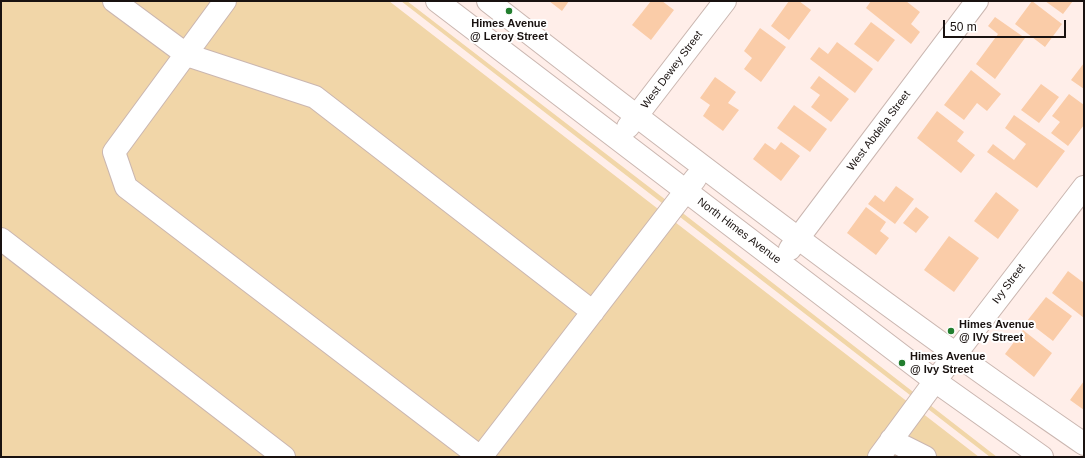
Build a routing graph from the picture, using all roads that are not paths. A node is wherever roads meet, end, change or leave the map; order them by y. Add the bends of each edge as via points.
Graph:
1 (114, 1) edge
2 (225, 1) edge
3 (437, 1) edge
4 (478, 1) edge
5 (488, 1) edge
6 (725, 1) edge
7 (977, 1) edge
8 (463, 21) junction
9 (187, 55) junction
10 (637, 116) junction
11 (619, 139) junction
12 (704, 166) junction
13 (1084, 187) edge
14 (686, 190) junction
15 (798, 238) junction
16 (1, 239) edge
17 (780, 262) junction
18 (593, 312) junction
19 (956, 354) junction
20 (935, 382) junction
21 (1084, 444) edge
22 (885, 449) edge
23 (284, 457) edge
24 (480, 457) edge
25 (925, 457) edge
26 (1042, 457) edge

1 - 9 street
2 - 9 street
3 - 8 street, North Himes Avenue
4 - 8 street
5 - 10 street
6 - 10 street, West Dewey Street
7 - 15 street, West Abdella Street
8 - 11 street, North Himes Avenue
9 - 18 street via 315,97
9 - 24 street via 114,152 126,187
10 - 11 street, West Dewey Street
10 - 12 street
11 - 14 street, North Himes Avenue
12 - 14 street
12 - 15 street
13 - 19 street, Ivy Street
14 - 17 street, North Himes Avenue
14 - 18 street
15 - 17 street, West Abdella Street
15 - 19 street
16 - 23 street
17 - 20 street, North Himes Avenue
18 - 24 street
19 - 20 street, Ivy Street
19 - 21 street
20 - 22 street, Ivy Street
20 - 26 street, North Himes Avenue
22 - 25 street

